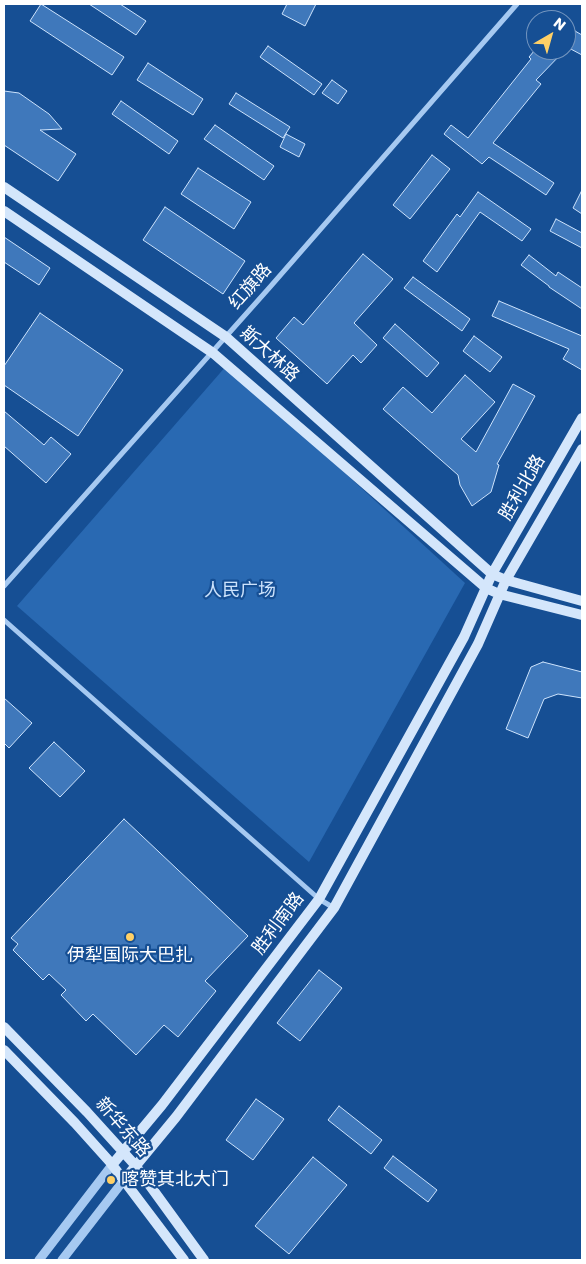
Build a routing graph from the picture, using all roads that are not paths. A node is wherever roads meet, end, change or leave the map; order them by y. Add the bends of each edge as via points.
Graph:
1 (517, 4) edge
2 (4, 187) edge
3 (4, 211) edge
4 (226, 337) junction
5 (212, 352) junction
6 (582, 418) edge
7 (582, 449) edge
8 (492, 574) junction
9 (506, 580) junction
10 (4, 586) edge
11 (486, 588) junction
12 (499, 594) junction
13 (582, 601) edge
14 (582, 615) edge
15 (4, 620) edge
16 (319, 898) junction
17 (334, 908) junction
18 (4, 1026) edge
19 (4, 1050) edge
20 (122, 1152) junction
21 (112, 1165) junction
22 (135, 1165) junction
23 (124, 1180) junction
24 (39, 1260) edge
25 (62, 1260) edge
26 (184, 1260) edge
27 (204, 1260) edge

1 - 4 street, 红旗路
2 - 4 main road, 斯大林路
3 - 5 main road, 斯大林路
4 - 5 street, 红旗路
4 - 8 main road, 斯大林路
5 - 10 street, 红旗路
5 - 11 main road, 斯大林路
6 - 8 main road, 胜利北路
7 - 9 main road, 胜利北路
8 - 9 main road, 斯大林路
8 - 11 main road, 胜利南路
9 - 12 main road, 胜利南路
9 - 13 main road, 斯大林路
11 - 12 main road, 斯大林路
11 - 16 main road, 胜利南路 via 464,638
12 - 14 main road, 斯大林路
12 - 17 main road, 胜利南路 via 478,644
15 - 16 street
16 - 17 street
16 - 20 main road, 胜利南路 via 162,1105
17 - 22 main road, 胜利南路 via 176,1117
18 - 20 main road, 新华东路
19 - 21 main road, 新华东路
20 - 21 main road, 胜利南路
20 - 22 main road, 新华东路
21 - 23 main road, 新华东路
21 - 24 street, 胜利南路
22 - 23 main road, 胜利南路
22 - 27 main road, 新华东路
23 - 25 street, 胜利南路
23 - 26 main road, 新华东路

